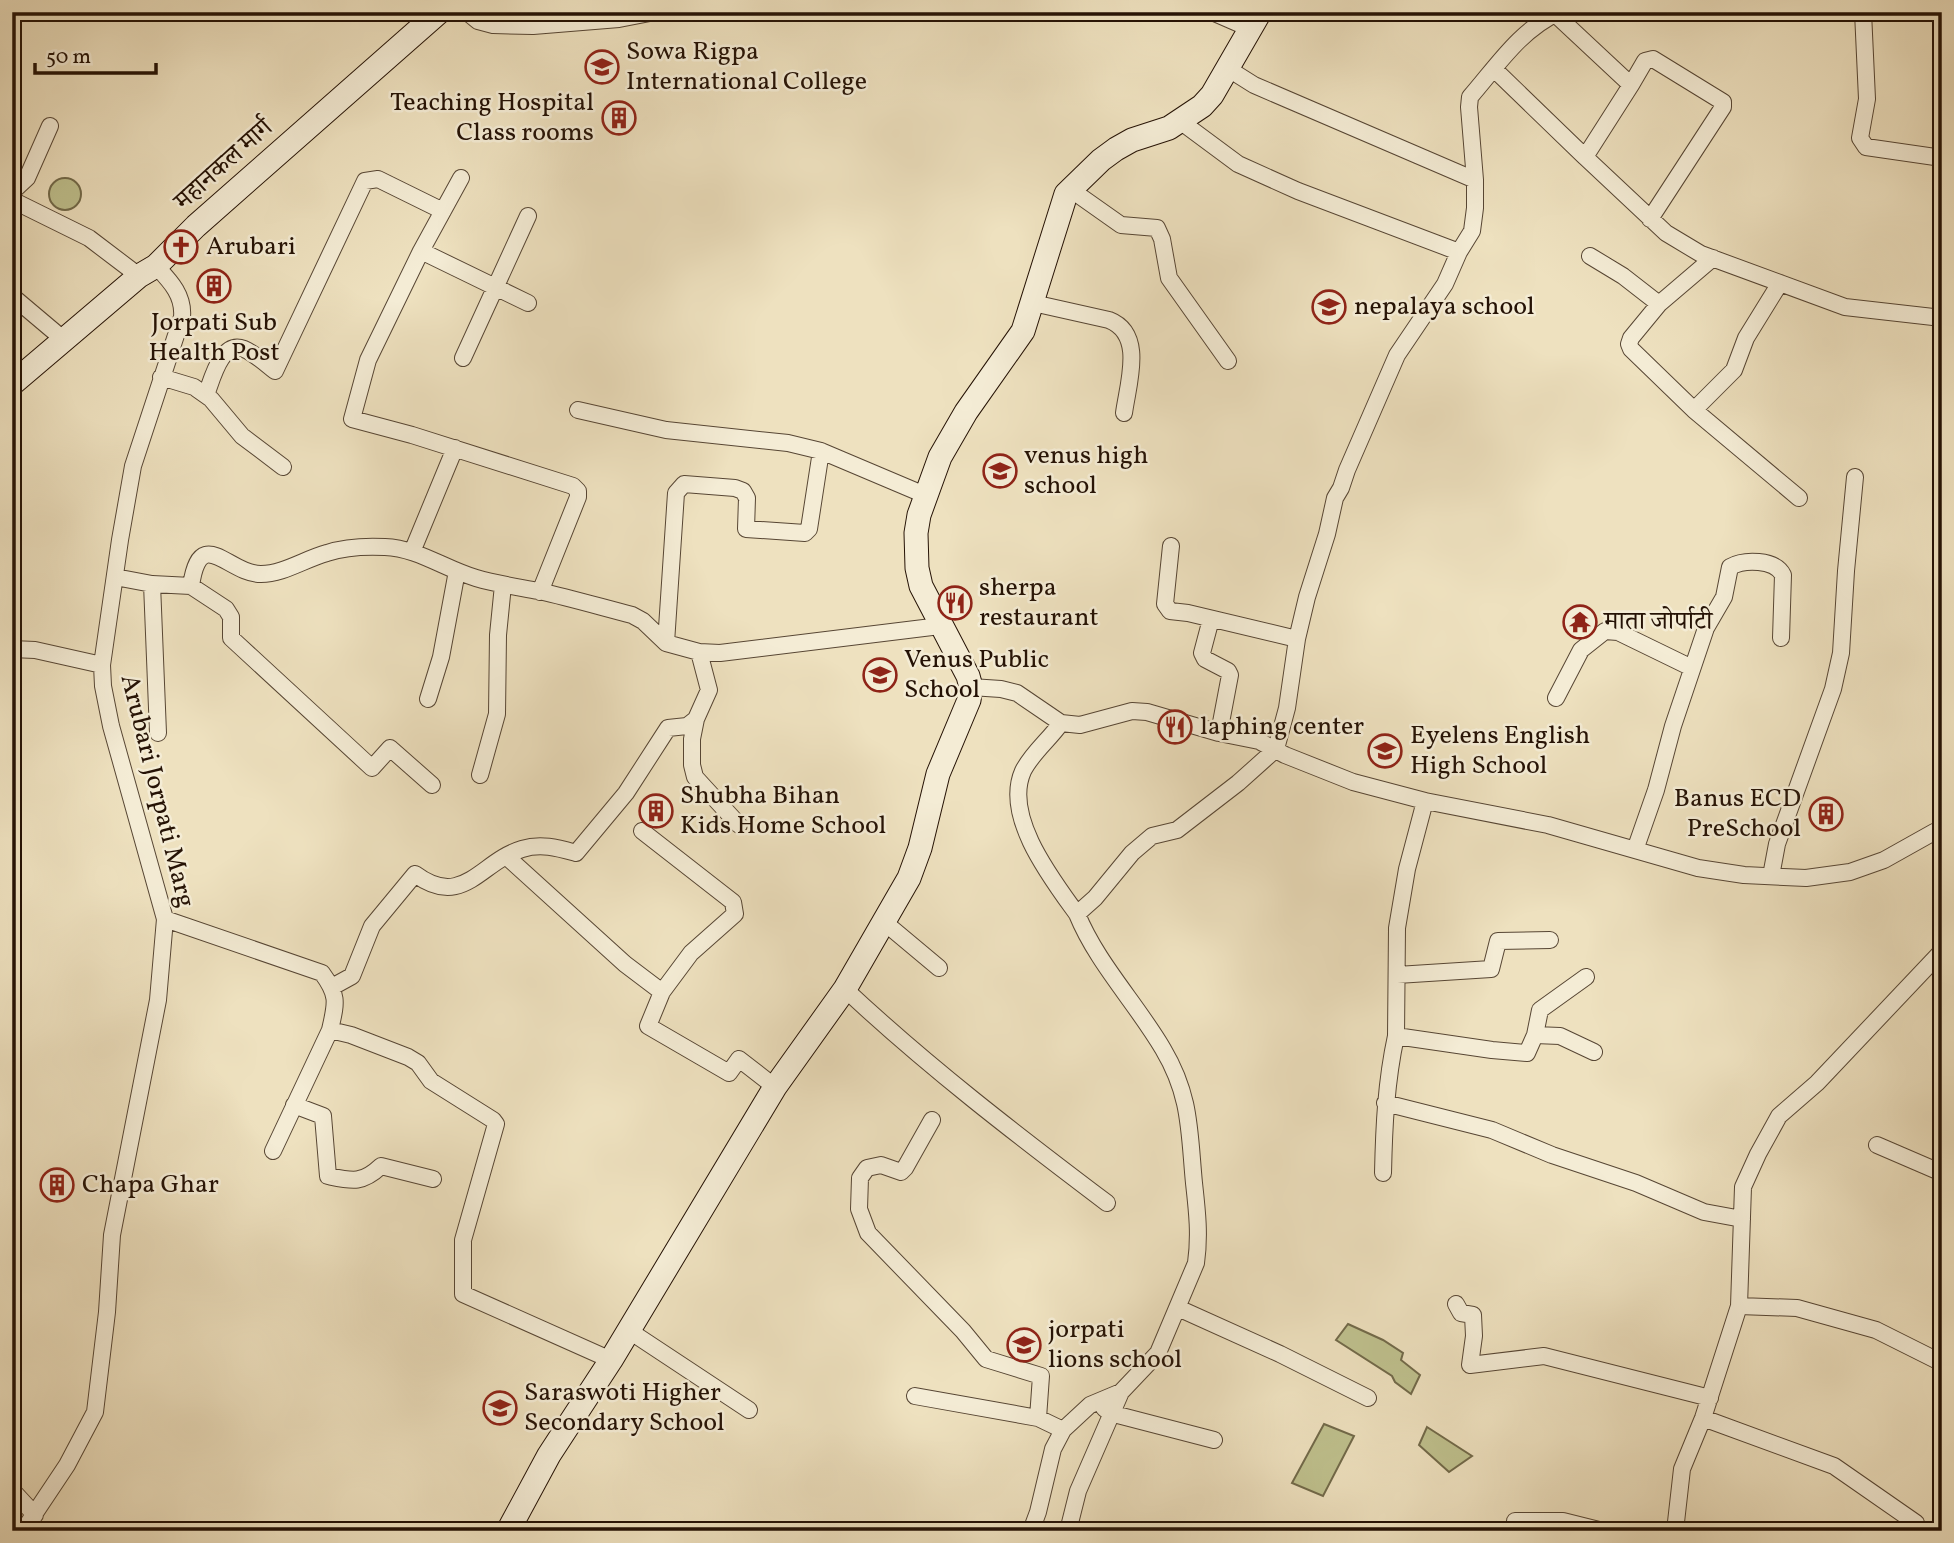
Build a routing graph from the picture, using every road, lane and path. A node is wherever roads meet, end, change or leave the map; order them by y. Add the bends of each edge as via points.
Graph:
1 (439, 12) edge
2 (467, 12) edge
3 (655, 12) edge
4 (1212, 12) edge
5 (1863, 12) edge
6 (1557, 13) edge
7 (1256, 20) edge
8 (1227, 68) junction
9 (1494, 69) junction
10 (1632, 85) junction
11 (1180, 121) junction
12 (50, 127) dead end
13 (1585, 157) junction
14 (1942, 158) edge
15 (461, 177) dead end
16 (1475, 180) junction
17 (1070, 189) junction
18 (12, 192) edge
19 (12, 201) edge
20 (443, 211) junction
21 (528, 216) dead end
22 (1650, 219) junction
23 (421, 251) junction
24 (1459, 253) junction
25 (1590, 256) dead end
26 (1713, 258) junction
27 (147, 271) junction
28 (1780, 282) junction
29 (495, 287) junction
30 (12, 296) edge
31 (528, 303) dead end
32 (1033, 303) junction
33 (1660, 304) junction
34 (1942, 318) edge
35 (63, 339) junction
36 (463, 358) dead end
37 (1228, 362) dead end
38 (161, 377) junction
39 (12, 384) edge
40 (206, 395) junction
41 (578, 410) dead end
42 (1694, 410) junction
43 (1124, 413) dead end
44 (455, 449) junction
45 (821, 451) junction
46 (283, 467) dead end
47 (1855, 477) dead end
48 (925, 495) junction
49 (1799, 498) dead end
50 (1171, 546) dead end
51 (412, 552) junction
52 (457, 571) junction
53 (115, 577) junction
54 (152, 584) junction
55 (503, 585) junction
56 (191, 586) junction
57 (540, 592) junction
58 (1211, 619) junction
59 (940, 626) junction
60 (1781, 638) dead end
61 (1297, 639) junction
62 (666, 643) junction
63 (12, 649) edge
64 (699, 652) junction
65 (102, 665) junction
66 (1692, 668) junction
67 (971, 687) junction
68 (1556, 698) dead end
69 (428, 699) dead end
70 (696, 719) junction
71 (1061, 723) junction
72 (158, 733) dead end
73 (1219, 733) junction
74 (1276, 749) junction
75 (480, 775) dead end
76 (432, 785) dead end
77 (1425, 801) junction
78 (739, 825) dead end
79 (642, 831) dead end
80 (1942, 831) edge
81 (1635, 850) junction
82 (507, 857) junction
83 (1771, 876) junction
84 (1077, 914) junction
85 (165, 919) junction
86 (884, 922) junction
87 (1550, 940) dead end
88 (1942, 951) edge
89 (939, 968) dead end
90 (1397, 975) junction
91 (1586, 977) dead end
92 (332, 988) junction
93 (845, 989) junction
94 (662, 992) junction
95 (330, 1030) junction
96 (1535, 1035) junction
97 (1396, 1036) junction
98 (1594, 1052) dead end
99 (775, 1087) junction
100 (1385, 1103) junction
101 (294, 1105) junction
102 (932, 1120) dead end
103 (1877, 1144) dead end
104 (273, 1151) dead end
105 (1382, 1173) dead end
106 (1942, 1173) edge
107 (433, 1179) dead end
108 (1107, 1203) dead end
109 (1742, 1219) junction
110 (1456, 1304) dead end
111 (1739, 1306) junction
112 (1178, 1308) junction
113 (12, 1313) edge
114 (628, 1330) junction
115 (12, 1355) edge
116 (611, 1360) junction
117 (1942, 1363) edge
118 (1121, 1392) junction
119 (915, 1396) dead end
120 (1368, 1398) dead end
121 (1710, 1398) junction
122 (1097, 1402) junction
123 (749, 1410) dead end
124 (1110, 1413) junction
125 (1038, 1418) junction
126 (1703, 1418) junction
127 (1063, 1430) junction
128 (1214, 1440) dead end
129 (12, 1490) edge
130 (1515, 1521) dead end
131 (1916, 1524) dead end
132 (28, 1526) edge
133 (508, 1531) edge
134 (1031, 1531) edge
135 (1068, 1531) edge
136 (1602, 1531) edge
137 (1675, 1531) edge

1 - 27 main road, महानकल मार्ग
2 - 3 street via 493,25 533,26
4 - 7 street
5 - 14 street via 1867,99 1860,138 1866,148
6 - 9 street via 1515,42
6 - 10 street
7 - 8 main road
8 - 11 main road via 1212,95
8 - 16 street via 1254,85
9 - 13 street
9 - 16 street via 1470,97
10 - 13 street
10 - 22 street via 1645,61 1653,59 1723,102
11 - 17 main road via 1116,149
11 - 24 street via 1238,164
12 - 18 street via 27,177
13 - 22 street
15 - 20 street
16 - 24 street via 1472,231
17 - 32 main road via 1061,205
17 - 37 street via 1121,225 1157,228 1169,278
19 - 27 street
20 - 23 street
20 - 40 street via 378,179 365,181 275,371 242,348 232,348 224,354
21 - 29 street
22 - 26 street
23 - 29 street
23 - 44 street via 368,360 352,419
24 - 61 street via 1445,284 1397,355 1335,498
25 - 33 street
26 - 28 street
26 - 33 street
27 - 35 main road, महानकल मार्ग
27 - 38 street, Arubari Jorpati Marg via 174,285 183,306
28 - 34 street via 1845,307
28 - 42 street via 1746,338 1734,370
29 - 31 street
29 - 36 street
30 - 35 street
32 - 43 street via 1109,320 1129,334 1132,350
32 - 48 main road via 1023,331 952,434
33 - 42 street via 1629,344
35 - 39 main road, महानकल मार्ग
38 - 40 street
38 - 53 street, Arubari Jorpati Marg via 134,466
40 - 46 street via 242,436
41 - 45 street via 666,430
42 - 49 street
44 - 51 street
44 - 57 street via 578,491
45 - 48 street
45 - 62 street via 805,533 746,528 747,498 735,488 678,487
47 - 83 street via 1841,653 1833,689 1777,844
48 - 59 main road via 915,552 921,586
50 - 58 street via 1165,604 1170,611
51 - 52 street
51 - 56 street via 388,547 345,548 258,574 206,554 198,559
52 - 55 street
52 - 69 street via 442,657
53 - 54 street
53 - 65 street, Arubari Jorpati Marg
54 - 56 street
54 - 72 street
55 - 57 street
55 - 75 street via 497,713
56 - 76 street via 226,609 231,617 231,638 372,768 390,748
57 - 62 street via 632,615
58 - 61 street
58 - 73 street via 1202,653 1230,675
59 - 64 street via 748,651
59 - 67 main road
60 - 66 street via 1780,569 1740,562 1730,567 1724,597 1706,628
61 - 74 street via 1289,700
62 - 64 street
63 - 65 street
64 - 70 street via 709,690
65 - 85 street, Arubari Jorpati Marg via 111,726
66 - 68 street via 1618,632 1605,631 1581,650
66 - 81 street
67 - 71 street via 1017,693
67 - 86 main road via 937,774 916,863
70 - 78 street via 695,777
70 - 82 street via 687,726 668,728 626,793 576,853 545,845
71 - 73 street via 1080,724 1132,711
71 - 84 street via 1024,769 1017,802 1040,858
73 - 74 street
74 - 77 street via 1353,782
74 - 84 street via 1177,830 1152,836
77 - 81 street via 1548,825
77 - 90 street via 1401,898
79 - 94 street via 735,908 735,914 691,953
80 - 83 street via 1850,872 1806,878
81 - 83 street via 1698,869
82 - 92 street via 462,885 440,888 415,874 372,926 352,976
82 - 94 street
84 - 112 street via 1087,938 1164,1051 1184,1095 1199,1239 1196,1263
85 - 92 street via 304,966 321,974
85 - 132 street, Arubari Jorpati Marg via 158,1000 112,1234 96,1412
86 - 89 street
86 - 93 main road
87 - 90 street via 1498,941 1491,969
88 - 109 street via 1817,1083 1779,1116 1743,1187
90 - 97 street
91 - 96 street via 1540,1010
92 - 95 street via 336,1001
93 - 99 main road
93 - 108 street via 1018,1136
94 - 99 street via 648,1026 729,1073 739,1059
95 - 101 street
95 - 116 street via 408,1057 431,1081 496,1124 463,1240 463,1294
96 - 97 street via 1527,1053
96 - 98 street via 1560,1035
97 - 100 street
99 - 114 main road
100 - 105 street
100 - 109 street via 1492,1130 1704,1212
101 - 104 street
101 - 107 street via 323,1116 328,1176 362,1180 381,1166
102 - 125 street via 901,1172 881,1165 867,1168 860,1178 859,1209 868,1233 986,1359 1041,1376
103 - 106 street
109 - 111 street
110 - 121 street via 1461,1314 1473,1315 1471,1365 1544,1356
111 - 117 street via 1797,1308 1876,1330
111 - 121 street
112 - 118 street via 1158,1353
112 - 120 street
113 - 115 street
114 - 116 main road
114 - 123 street
116 - 133 main road via 549,1455
118 - 122 street
118 - 124 street
119 - 125 street
121 - 126 street
122 - 124 street
122 - 127 street
124 - 128 street
124 - 135 street via 1078,1491
125 - 127 street
126 - 131 street via 1834,1466
126 - 137 street via 1682,1469
127 - 134 street via 1053,1449
129 - 132 street
130 - 136 street via 1563,1521

